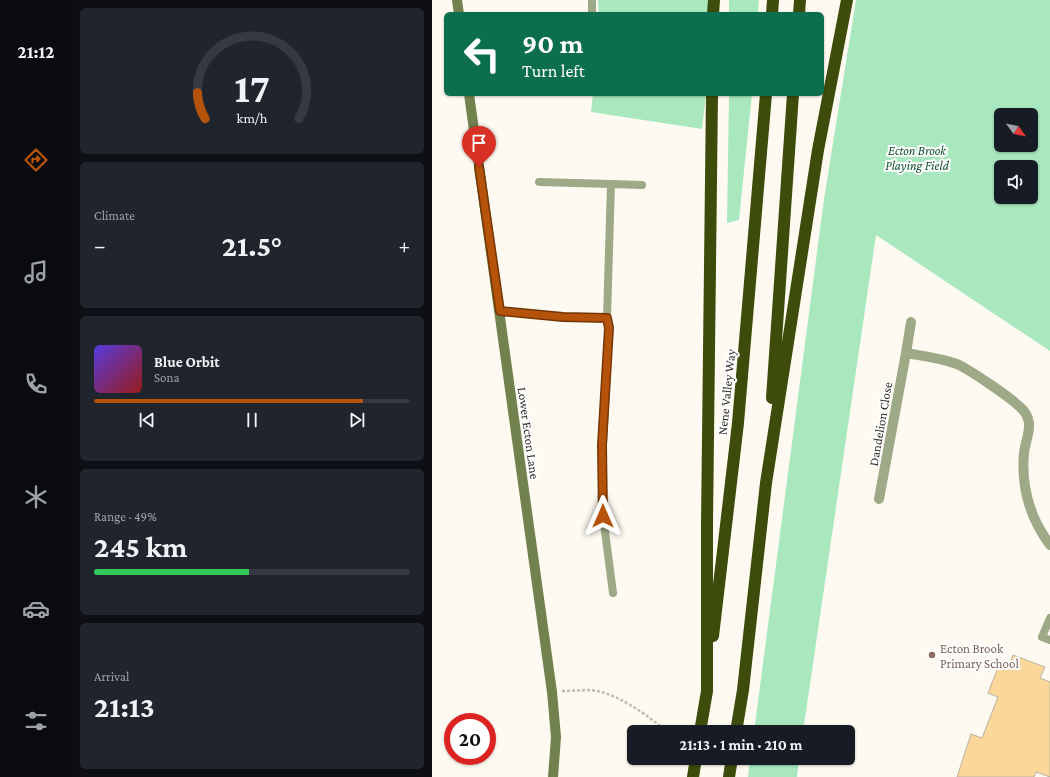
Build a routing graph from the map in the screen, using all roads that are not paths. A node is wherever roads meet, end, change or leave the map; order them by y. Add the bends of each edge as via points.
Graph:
1 (458, 0) edge
2 (592, 0) edge
3 (714, 0) edge
4 (773, 0) edge
5 (800, 0) edge
6 (847, 0) edge
7 (459, 12) edge
8 (592, 12) edge
9 (714, 12) edge
10 (772, 12) edge
11 (799, 12) edge
12 (469, 96) edge
13 (712, 96) edge
14 (766, 96) edge
15 (793, 96) edge
16 (539, 182) dead end
17 (611, 184) junction
18 (642, 185) dead end
19 (500, 311) junction
20 (607, 318) junction
21 (911, 322) dead end
22 (906, 353) junction
23 (766, 483) junction
24 (879, 499) dead end
25 (1050, 545) edge
26 (613, 594) dead end
27 (1050, 618) edge
28 (1050, 640) edge
29 (707, 691) junction
30 (701, 725) edge
31 (737, 725) edge
32 (695, 765) edge
33 (731, 765) edge
34 (553, 777) edge
35 (694, 777) edge
36 (729, 777) edge

1 - 7 street
2 - 8 lane
3 - 9 highway
4 - 10 highway
5 - 11 highway
6 - 23 highway via 818,150
12 - 19 street, Lower Ecton Lane
13 - 29 highway via 706,524
14 - 29 highway, Nene Valley Way via 738,415
15 - 23 highway
16 - 17 lane
17 - 18 lane
17 - 20 lane
19 - 20 lane
19 - 34 street, Lower Ecton Lane via 552,692 556,737
20 - 26 lane via 609,328 602,445 603,516
21 - 22 street, Dandelion Close
22 - 24 street, Dandelion Close
22 - 25 street via 958,365 1024,411 1029,422 1023,475 1028,504 1038,528
23 - 31 highway
27 - 28 lane via 1042,637
29 - 30 highway
32 - 35 highway
33 - 36 highway

